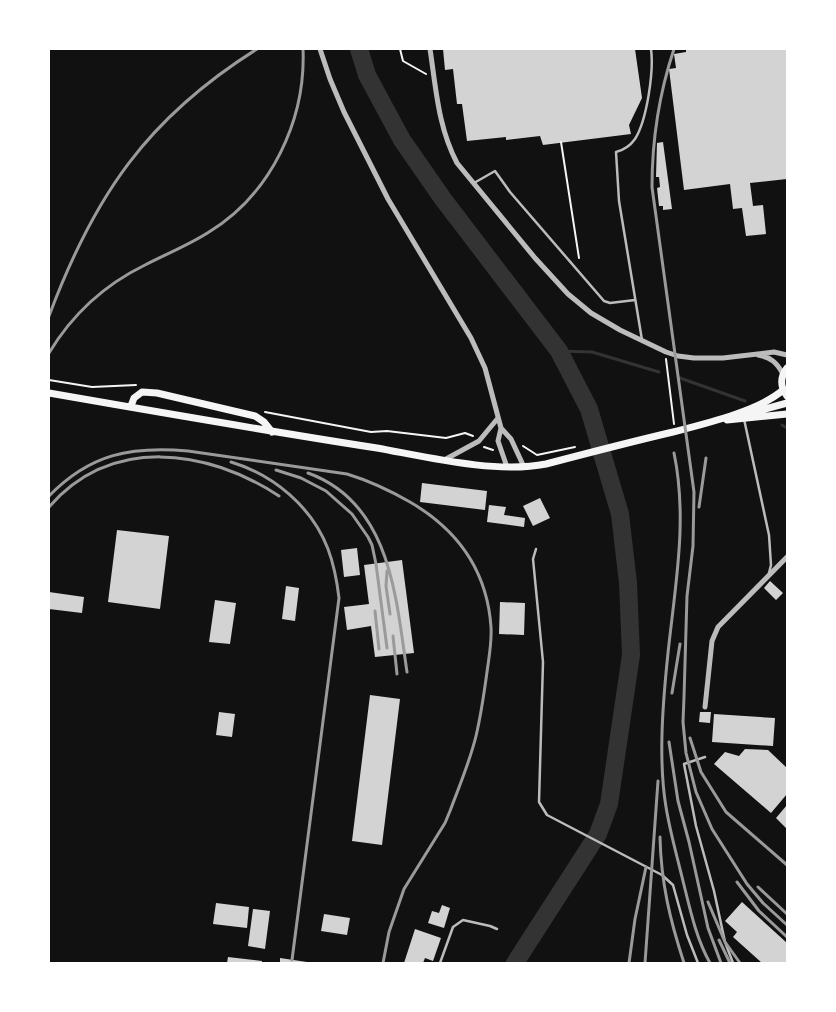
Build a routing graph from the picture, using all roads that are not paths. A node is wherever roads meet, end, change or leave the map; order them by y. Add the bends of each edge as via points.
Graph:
1 (320, 49) edge
2 (430, 49) edge
3 (651, 49) edge
4 (473, 183) junction
5 (635, 300) junction
6 (642, 341) junction
7 (752, 354) junction
8 (787, 356) edge
9 (785, 371) edge
10 (49, 393) edge
11 (785, 393) edge
12 (787, 403) edge
13 (131, 406) junction
14 (787, 414) edge
15 (498, 418) junction
16 (744, 418) junction
17 (726, 420) junction
18 (709, 423) junction
19 (501, 428) junction
20 (273, 432) junction
21 (446, 460) junction
22 (508, 467) junction
23 (524, 467) junction
24 (536, 550) dead end
25 (787, 557) edge
26 (769, 575) junction
27 (705, 707) dead end
28 (705, 757) dead end
29 (496, 929) dead end
30 (440, 963) edge
31 (698, 963) edge
32 (733, 963) edge

1 - 15 street via 344,112 388,199 471,338 484,368
2 - 4 street via 442,129 457,162
3 - 5 lane via 651,79 639,131 632,144 616,152 619,201
4 - 5 lane via 495,171 604,301
4 - 6 street via 568,294 592,313
5 - 6 lane
6 - 7 street via 666,352 694,358
7 - 8 street via 774,352
7 - 9 street via 766,356
9 - 11 main road via 782,379
10 - 13 main road
11 - 18 main road
12 - 17 main road
13 - 20 main road
13 - 20 main road via 134,398 142,392 157,393 255,416
14 - 16 main road
15 - 19 street
15 - 21 street via 479,441
16 - 17 main road
16 - 26 lane via 769,535
17 - 18 main road
18 - 23 main road
19 - 22 street via 498,441
19 - 23 street via 511,439
20 - 21 main road
21 - 22 main road
22 - 23 main road
24 - 31 lane via 533,559 543,662 539,802 547,815 662,876 673,885
25 - 26 street
26 - 27 street via 718,627 712,641
28 - 32 lane via 684,764 696,826
29 - 30 lane via 462,920 452,927

